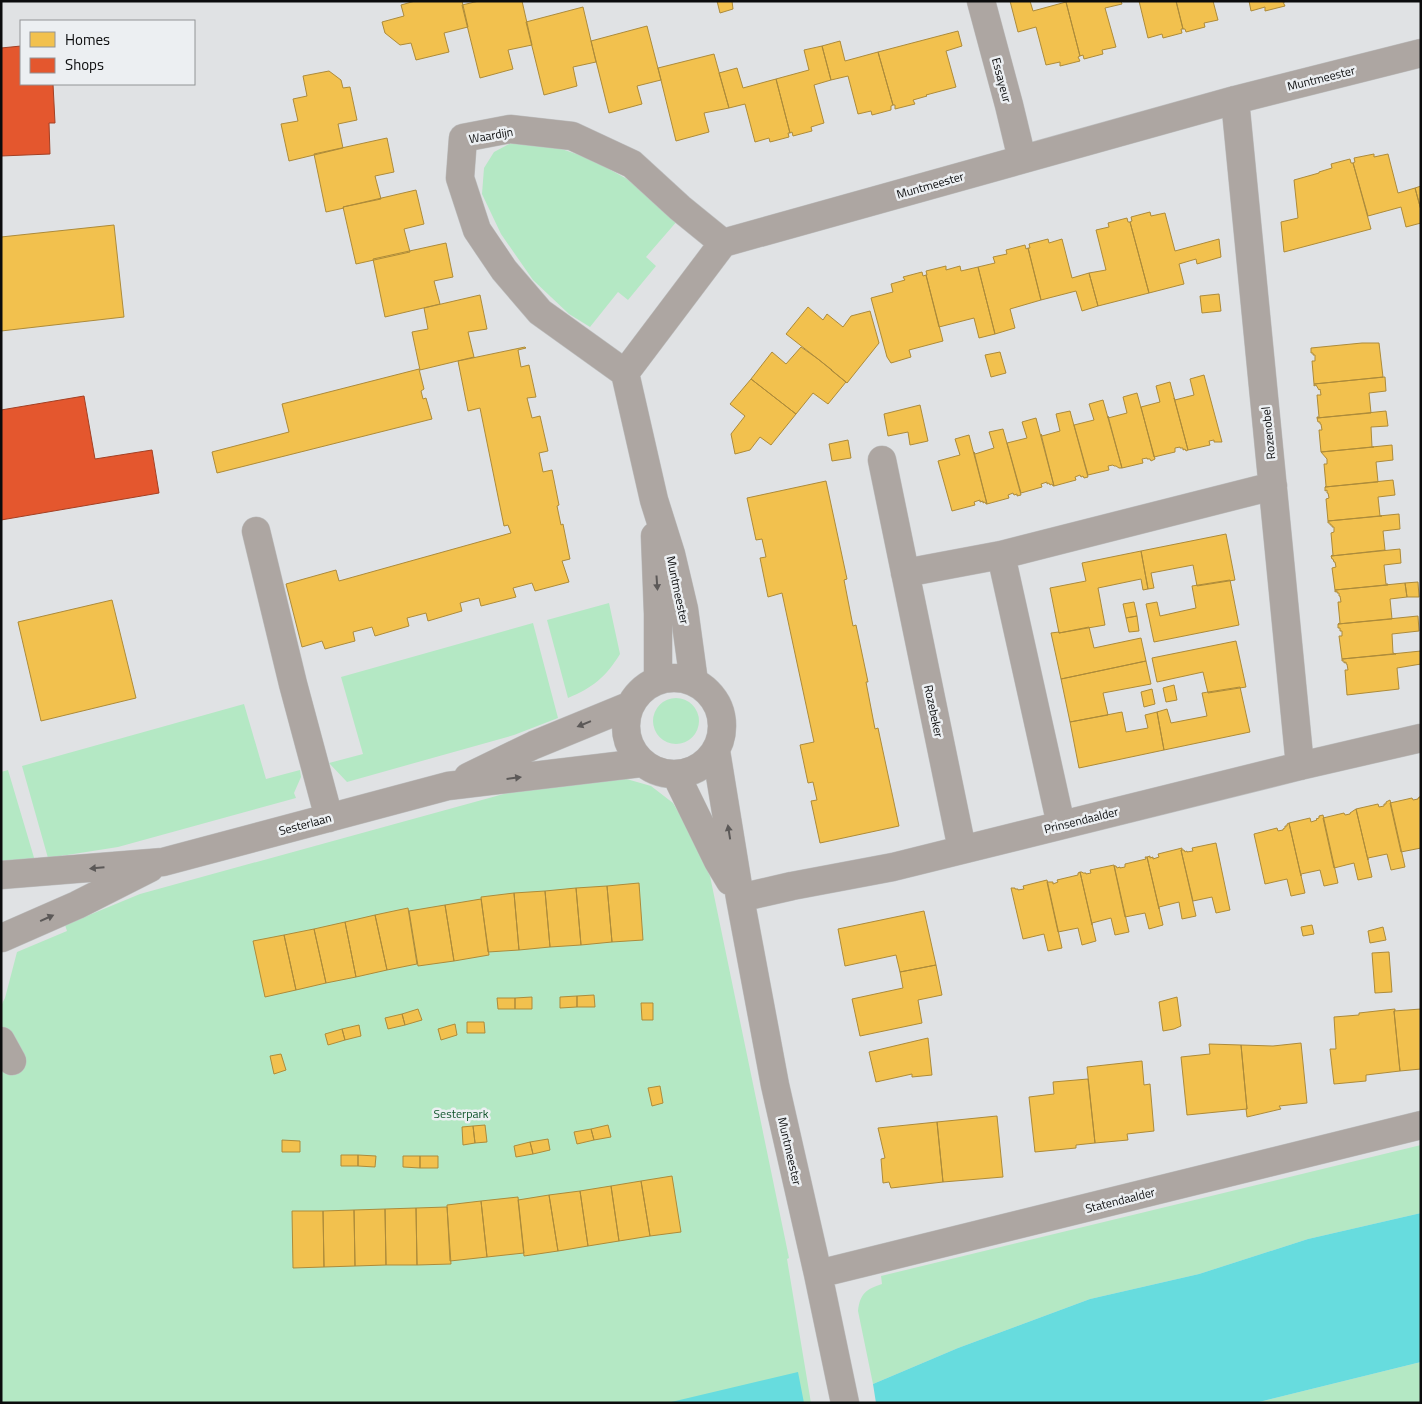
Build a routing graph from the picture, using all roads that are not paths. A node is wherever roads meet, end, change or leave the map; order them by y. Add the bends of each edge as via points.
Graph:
1 (981, 1) edge
2 (1421, 53) edge
3 (1235, 100) junction
4 (1022, 159) junction
5 (724, 243) junction
6 (624, 374) junction
7 (882, 460) dead end
8 (1273, 486) junction
9 (654, 500) junction
10 (256, 530) dead end
11 (1002, 555) junction
12 (905, 573) junction
13 (658, 679) junction
14 (694, 682) junction
15 (629, 706) junction
16 (1421, 738) edge
17 (716, 751) junction
18 (641, 763) junction
19 (1300, 766) junction
20 (676, 775) junction
21 (448, 786) junction
22 (329, 818) junction
23 (1061, 825) junction
24 (962, 849) junction
25 (163, 862) junction
26 (1, 875) edge
27 (740, 898) junction
28 (2, 937) edge
29 (1421, 1125) edge
30 (818, 1274) junction
31 (845, 1403) edge

1 - 4 street, Essayeur
2 - 3 street, Muntmeester
3 - 4 street, Muntmeester
3 - 8 street, Rozenobel
4 - 5 street, Muntmeester
5 - 6 street
5 - 6 street, Waardijn via 632,164 572,136 510,129 463,138 460,178 477,230 504,270 540,312
6 - 9 street, Muntmeester
7 - 12 street, Rozebeker
8 - 11 street
8 - 19 street, Rozenobel
9 -> 13 street, Muntmeester
9 - 14 street, Muntmeester via 684,609
10 - 22 street
11 - 12 street
11 - 23 street
12 - 24 street, Rozebeker
13 - 14 street via 677,677
13 - 15 street via 636,694
14 - 17 street via 708,691 718,704 722,736
15 - 18 street via 625,736
15 -> 21 street, Sesterlaan via 534,745
16 - 19 street, Prinsendaalder
17 - 20 street via 699,768
27 -> 17 street, Muntmeester
18 - 20 street via 657,773
21 -> 18 street, Sesterlaan
19 - 23 street, Prinsendaalder
20 - 27 street, Muntmeester
21 - 22 street, Sesterlaan
22 - 25 street, Sesterlaan
23 - 24 street, Prinsendaalder
24 - 27 street, Prinsendaalder via 893,867
25 -> 26 street, Sesterlaan
28 -> 25 street, Sesterlaan
27 - 30 street, Muntmeester via 775,1085
29 - 30 street, Statendaalder
30 - 31 street, Muntmeester

